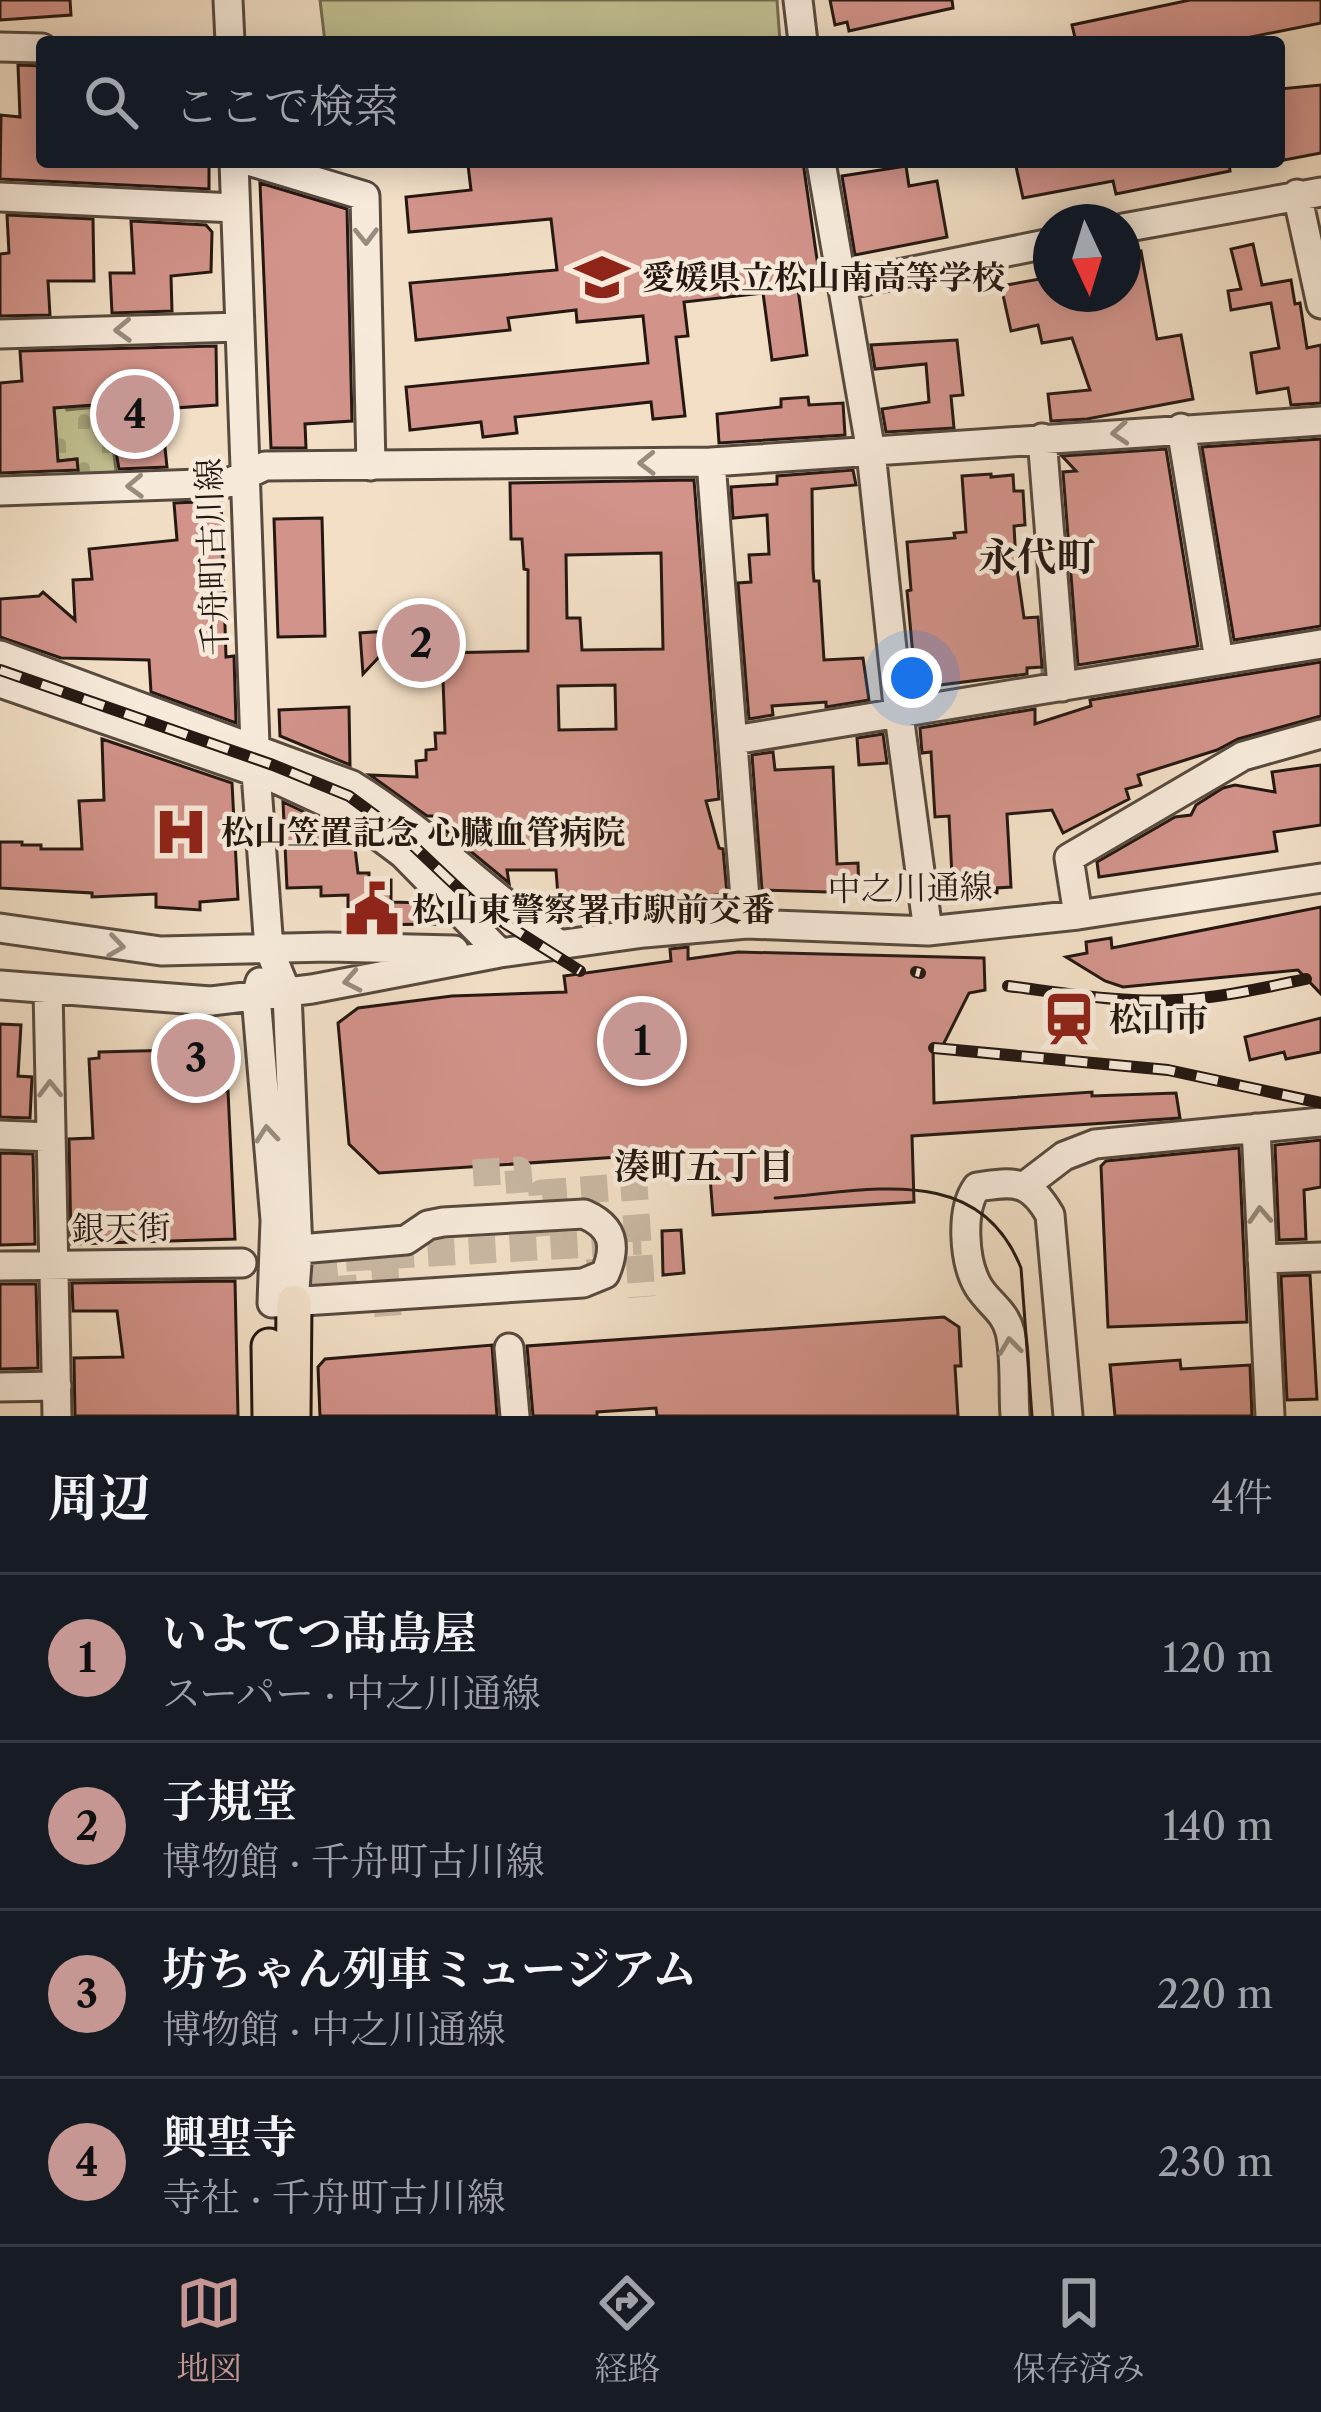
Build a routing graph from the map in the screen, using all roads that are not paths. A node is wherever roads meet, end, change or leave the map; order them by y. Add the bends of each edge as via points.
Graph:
1 (228, 0) edge
2 (798, 0) edge
3 (230, 36) edge
4 (802, 36) edge
5 (0, 47) edge
6 (36, 48) edge
7 (234, 168) edge
8 (272, 168) edge
9 (822, 168) edge
10 (1309, 193) edge
11 (0, 197) edge
12 (235, 208) junction
13 (1141, 225) edge
14 (1033, 247) edge
15 (844, 285) junction
16 (1321, 304) edge
17 (240, 326) junction
18 (0, 334) edge
19 (1321, 421) edge
20 (1181, 428) junction
21 (1042, 438) junction
22 (872, 452) junction
23 (711, 462) junction
24 (371, 466) junction
25 (245, 475) junction
26 (0, 491) edge
27 (1321, 644) edge
28 (0, 655) edge
29 (1219, 660) junction
30 (0, 682) edge
31 (1062, 687) junction
32 (898, 715) junction
33 (1321, 734) edge
34 (734, 740) junction
35 (256, 760) junction
36 (1321, 878) edge
37 (1078, 915) junction
38 (747, 923) junction
39 (0, 928) edge
40 (928, 931) junction
41 (560, 945) junction
42 (269, 949) junction
43 (500, 952) junction
44 (0, 985) edge
45 (48, 988) junction
46 (286, 992) junction
47 (256, 996) junction
48 (1321, 1122) edge
49 (1256, 1128) junction
50 (0, 1135) edge
51 (51, 1137) junction
52 (1026, 1185) junction
53 (406, 1240) junction
54 (287, 1250) junction
55 (1321, 1256) edge
56 (1262, 1259) junction
57 (242, 1263) dead end
58 (54, 1264) junction
59 (0, 1266) edge
60 (437, 1293) junction
61 (283, 1302) junction
62 (509, 1348) dead end
63 (56, 1386) junction
64 (0, 1387) edge
65 (57, 1416) edge
66 (270, 1416) edge
67 (293, 1416) edge
68 (515, 1416) edge
69 (1015, 1416) edge
70 (1068, 1416) edge
71 (1270, 1416) edge

1 - 3 street
2 - 4 street
5 - 6 street
7 - 12 street, 千舟町古川線
8 -> 24 street via 365,196
9 - 15 street
10 - 13 street
10 - 16 street
11 - 12 street
12 - 17 street, 千舟町古川線
14 - 15 street
15 - 22 street
17 -> 18 street
17 - 25 street, 千舟町古川線
19 - 20 street
20 -> 21 street
20 - 29 street
21 - 22 street
21 - 31 street
22 - 23 street
22 - 32 street
23 -> 24 street
23 - 34 street
24 - 25 street via 264,466
25 -> 26 street via 228,483
25 - 35 street, 千舟町古川線
27 - 29 street
28 - 35 street
29 - 31 street
30 - 35 street
31 - 32 street
32 - 34 street
32 - 40 street
33 - 37 street via 1243,757 1069,858
34 - 38 street
35 - 41 street via 352,785
35 - 42 street, 千舟町古川線
35 - 43 street via 377,832
36 - 37 street, 中之川通線
37 - 40 street, 中之川通線
38 - 40 street, 中之川通線
38 - 41 street, 中之川通線
39 -> 42 street, 中之川通線 via 161,951
41 - 43 street, 中之川通線
42 - 43 street, 中之川通線
42 - 46 street, 千舟町古川線
42 - 47 street, 千舟町古川線
43 -> 46 street, 中之川通線
44 - 45 street, 中之川通線
45 - 47 street, 中之川通線 via 162,1000
51 -> 45 street
46 - 47 street, 中之川通線
46 - 54 street, 千舟町古川線
54 -> 47 street, 千舟町古川線
48 - 49 street
49 - 52 street via 1095,1144
56 -> 49 street
50 - 51 street
51 - 58 street
69 -> 52 street via 1010,1333 978,1286 967,1213 977,1187
52 - 70 street via 1050,1215
53 - 54 street
53 - 60 street via 410,1283
53 - 60 street via 443,1222 584,1214 611,1235 615,1250 605,1274 583,1283
54 - 61 street
55 - 56 street
56 - 71 street
57 - 58 street, 銀天街
58 - 59 street, 銀天街
58 - 63 street
60 - 61 street
61 - 66 main road
61 - 67 main road
62 - 68 street
63 - 64 street
63 - 65 street

